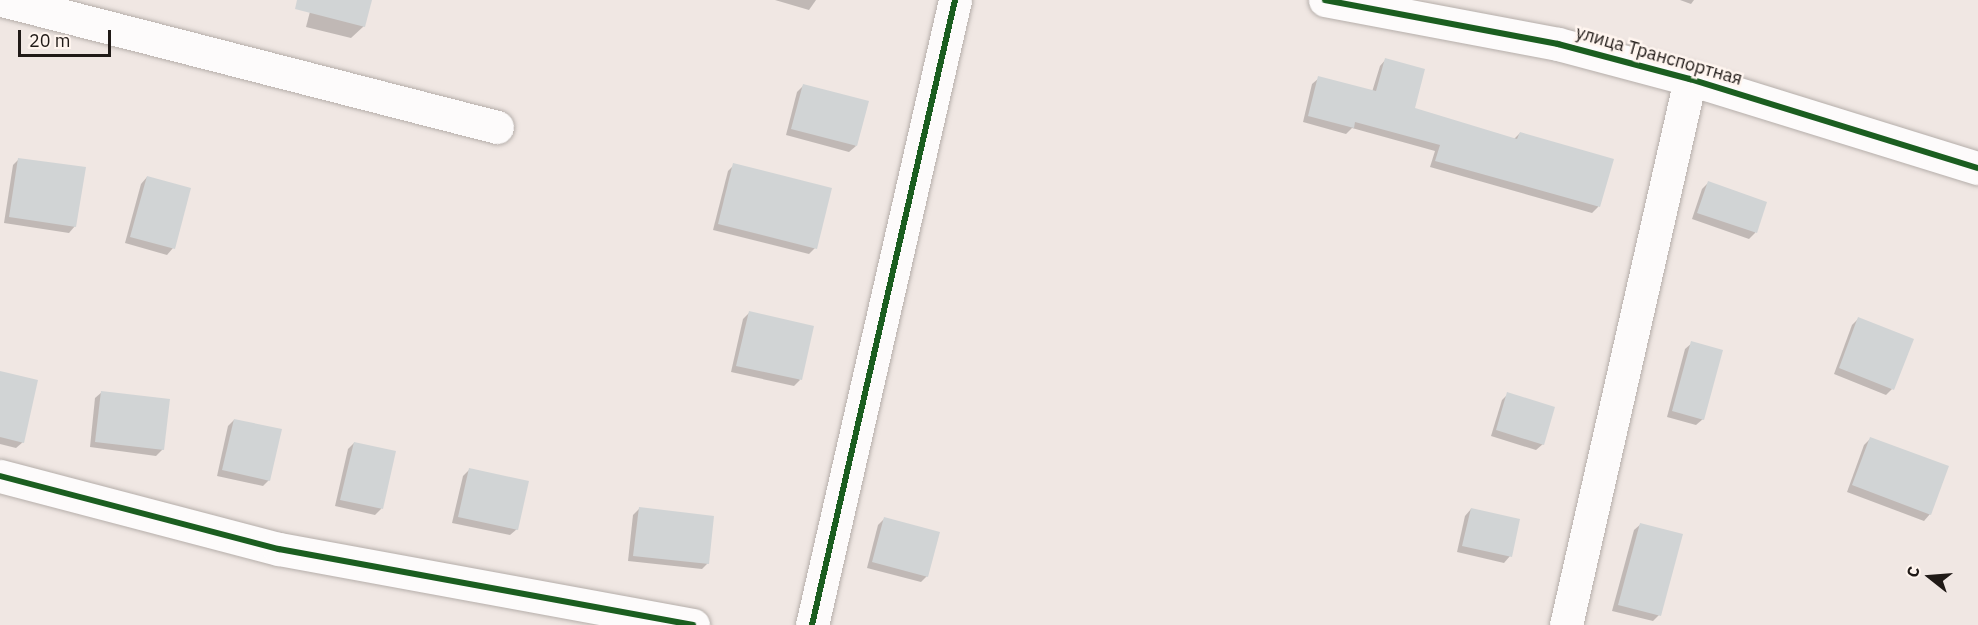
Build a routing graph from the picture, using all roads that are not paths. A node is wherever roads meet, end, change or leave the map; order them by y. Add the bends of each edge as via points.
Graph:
1 (2, 0) edge
2 (955, 0) edge
3 (1325, 0) edge
4 (1690, 79) junction
5 (497, 127) dead end
6 (1978, 168) edge
7 (0, 476) edge
8 (693, 625) edge
9 (812, 625) edge
10 (1566, 625) edge

1 - 5 street
2 - 9 street
3 - 4 street, улица Транспортная via 1558,44
4 - 6 street, улица Транспортная
4 - 10 street
7 - 8 street via 279,549

